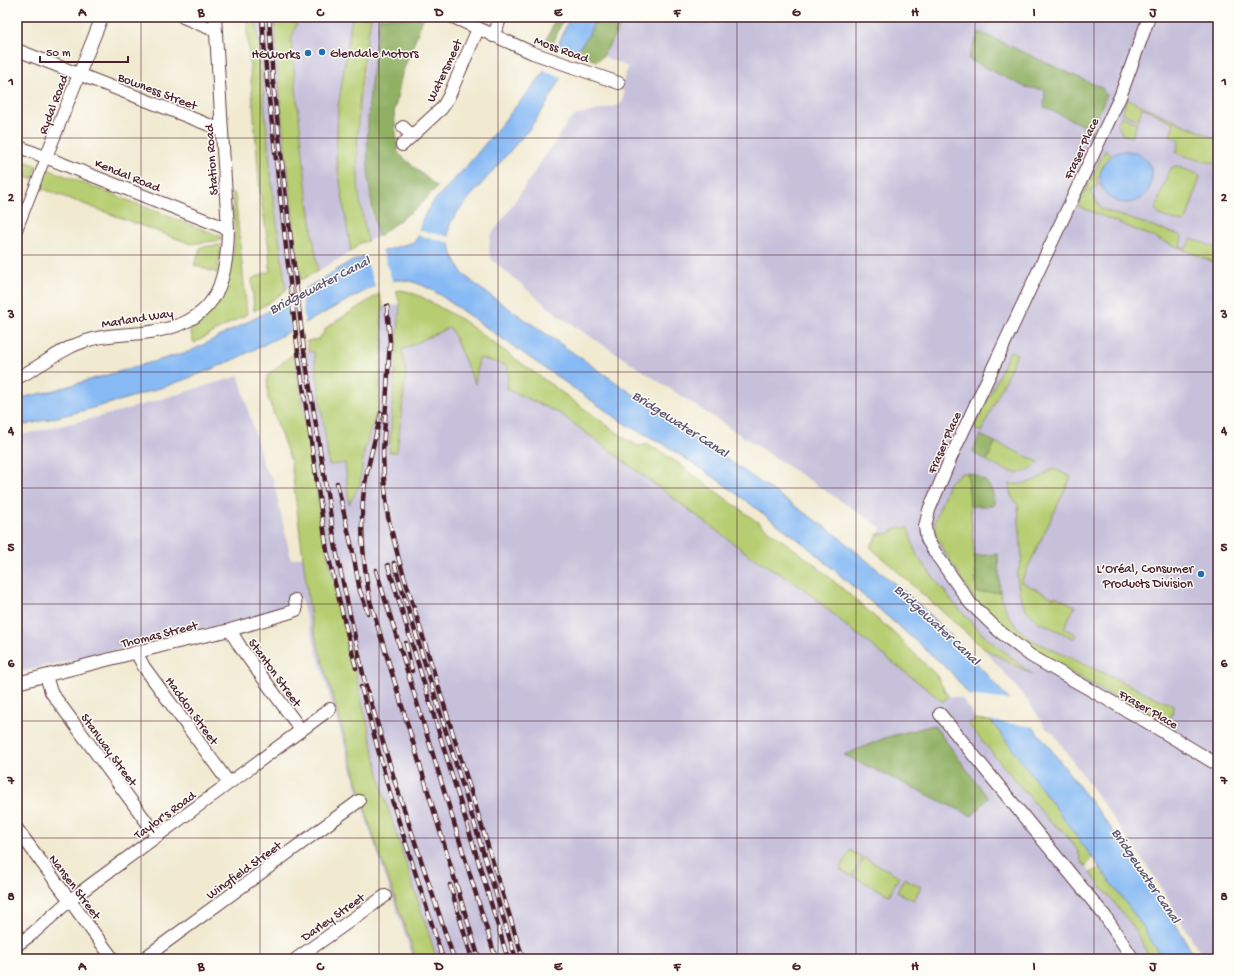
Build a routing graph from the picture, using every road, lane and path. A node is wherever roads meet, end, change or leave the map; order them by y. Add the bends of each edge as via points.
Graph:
1 (102, 17) edge
2 (183, 17) edge
3 (215, 17) edge
4 (453, 17) edge
5 (501, 17) edge
6 (1149, 17) edge
7 (478, 29) junction
8 (216, 31) junction
9 (493, 36) junction
10 (17, 50) edge
11 (79, 74) junction
12 (618, 83) dead end
13 (403, 126) dead end
14 (222, 130) junction
15 (412, 136) junction
16 (402, 145) dead end
17 (17, 146) edge
18 (46, 157) junction
19 (228, 229) junction
20 (17, 231) edge
21 (17, 378) edge
22 (295, 600) dead end
23 (230, 630) junction
24 (136, 652) junction
25 (46, 676) junction
26 (17, 683) edge
27 (330, 709) dead end
28 (940, 714) dead end
29 (301, 730) junction
30 (1218, 765) edge
31 (229, 783) junction
32 (359, 801) dead end
33 (17, 829) edge
34 (157, 836) junction
35 (385, 896) dead end
36 (70, 900) junction
37 (17, 945) edge
38 (114, 959) edge
39 (142, 959) edge
40 (296, 959) edge
41 (1132, 959) edge

1 - 11 street, Rydal Road
2 - 8 street
3 - 8 street, Station Road
4 - 7 street, Moss Road
5 - 9 street
6 - 30 street, Fraser Place via 1120,97 952,455 929,510 925,527 927,539 934,551 970,603 1015,645
7 - 9 street, Moss Road
7 - 15 street, Watersmeet via 442,108
8 - 14 street, Station Road
9 - 12 street, Moss Road
10 - 11 street, Bowness Street
11 - 14 street, Bowness Street
11 - 18 street, Rydal Road
13 - 15 street
14 - 19 street, Station Road
15 - 16 street, Watersmeet
17 - 18 street, Kendal Road
18 - 19 street, Kendal Road
18 - 20 street
19 - 21 street, Marland Way via 228,254 219,289 214,299 198,315 167,329 105,336 82,342
22 - 23 street, Thomas Street via 296,610
23 - 24 street, Thomas Street
23 - 29 street, Stanton Street
24 - 25 street, Thomas Street
24 - 31 street, Haddon Street via 144,667
25 - 26 street, Thomas Street
25 - 34 street, Stanway Street via 51,692
27 - 29 street, Taylor's Road
28 - 41 street via 1105,916
29 - 31 street, Taylor's Road
31 - 34 street, Taylor's Road
32 - 39 street, Wingfield Street
33 - 36 street, Nansen Street
34 - 36 street, Taylor's Road
35 - 40 street, Darley Street
36 - 37 street, Taylor's Road
36 - 38 street, Nansen Street

